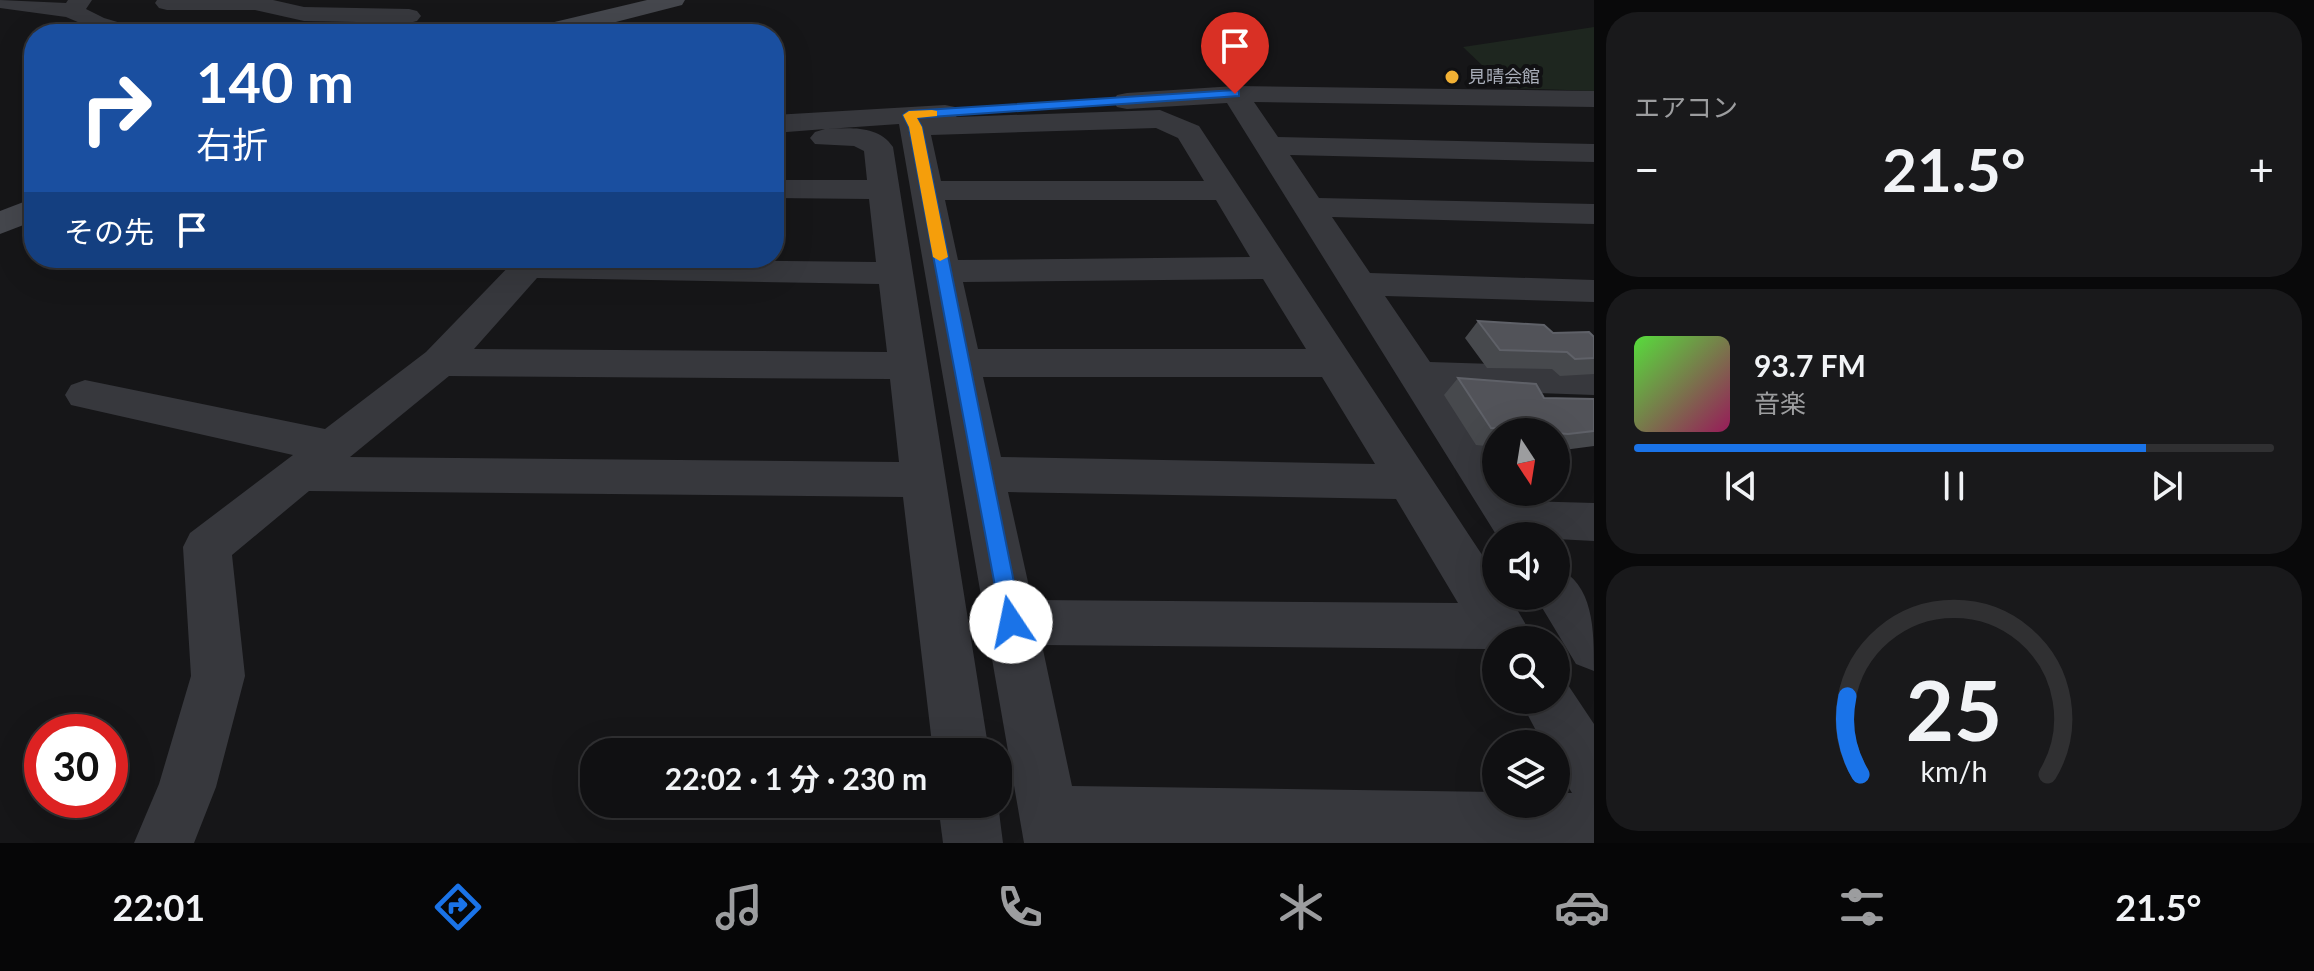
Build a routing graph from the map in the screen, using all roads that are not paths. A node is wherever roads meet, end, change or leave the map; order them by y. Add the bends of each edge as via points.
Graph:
1 (673, 0) edge
2 (0, 1) edge
3 (168, 2) edge
4 (76, 6) edge
5 (409, 16) dead end
6 (99, 24) edge
7 (145, 24) edge
8 (580, 24) edge
9 (1235, 94) junction
10 (1594, 99) edge
11 (912, 121) junction
12 (784, 124) edge
13 (784, 140) edge
14 (1269, 146) junction
15 (1594, 153) edge
16 (784, 189) edge
17 (884, 190) junction
18 (928, 190) junction
19 (1225, 191) junction
20 (1308, 207) junction
21 (24, 213) edge
22 (1594, 214) edge
23 (0, 224) edge
24 (527, 268) edge
25 (714, 268) edge
26 (1274, 268) junction
27 (943, 271) junction
28 (895, 273) junction
29 (1359, 284) junction
30 (1594, 291) edge
31 (440, 362) junction
32 (961, 363) junction
33 (1335, 363) junction
34 (908, 366) junction
35 (1418, 375) junction
36 (1594, 381) edge
37 (85, 395) dead end
38 (316, 460) junction
39 (983, 474) junction
40 (923, 480) junction
41 (1410, 482) junction
42 (1512, 522) edge
43 (1594, 522) edge
44 (1570, 524) edge
45 (1570, 610) edge
46 (1011, 622) junction
47 (1501, 626) edge
48 (1482, 632) edge
49 (1594, 647) edge
50 (1556, 714) edge
51 (959, 738) edge
52 (1594, 775) edge
53 (970, 818) edge
54 (1594, 823) edge
55 (1051, 830) edge
56 (164, 843) edge
57 (973, 843) edge

1 - 8 main road
2 - 4 street
3 - 5 street via 255,3 304,14
3 - 7 street
4 - 6 street
9 - 10 street
9 - 11 street
9 - 14 street
11 - 12 street
11 - 18 street
11 - 19 street via 1160,119 1189,132
13 - 17 street via 860,137 878,147
14 - 15 street
14 - 20 street
16 - 17 street
17 - 28 street
18 - 19 street
18 - 27 street
19 - 26 street
20 - 22 street
20 - 29 street
21 - 23 main road
24 - 31 street
25 - 28 street
26 - 27 street
26 - 33 street
27 - 32 street
28 - 34 street
29 - 30 street
29 - 35 street
31 - 34 street
31 - 38 street
32 - 33 street
32 - 39 street
33 - 41 street
34 - 40 street
35 - 36 street
35 - 42 street
37 - 38 street
38 - 40 street
38 - 56 street via 207,547 218,676 187,787
39 - 41 street
39 - 46 street
40 - 51 street
41 - 47 street
43 - 44 street
45 - 49 street
46 - 48 street
46 - 55 street
50 - 52 street
53 - 57 street
54 - 55 street

